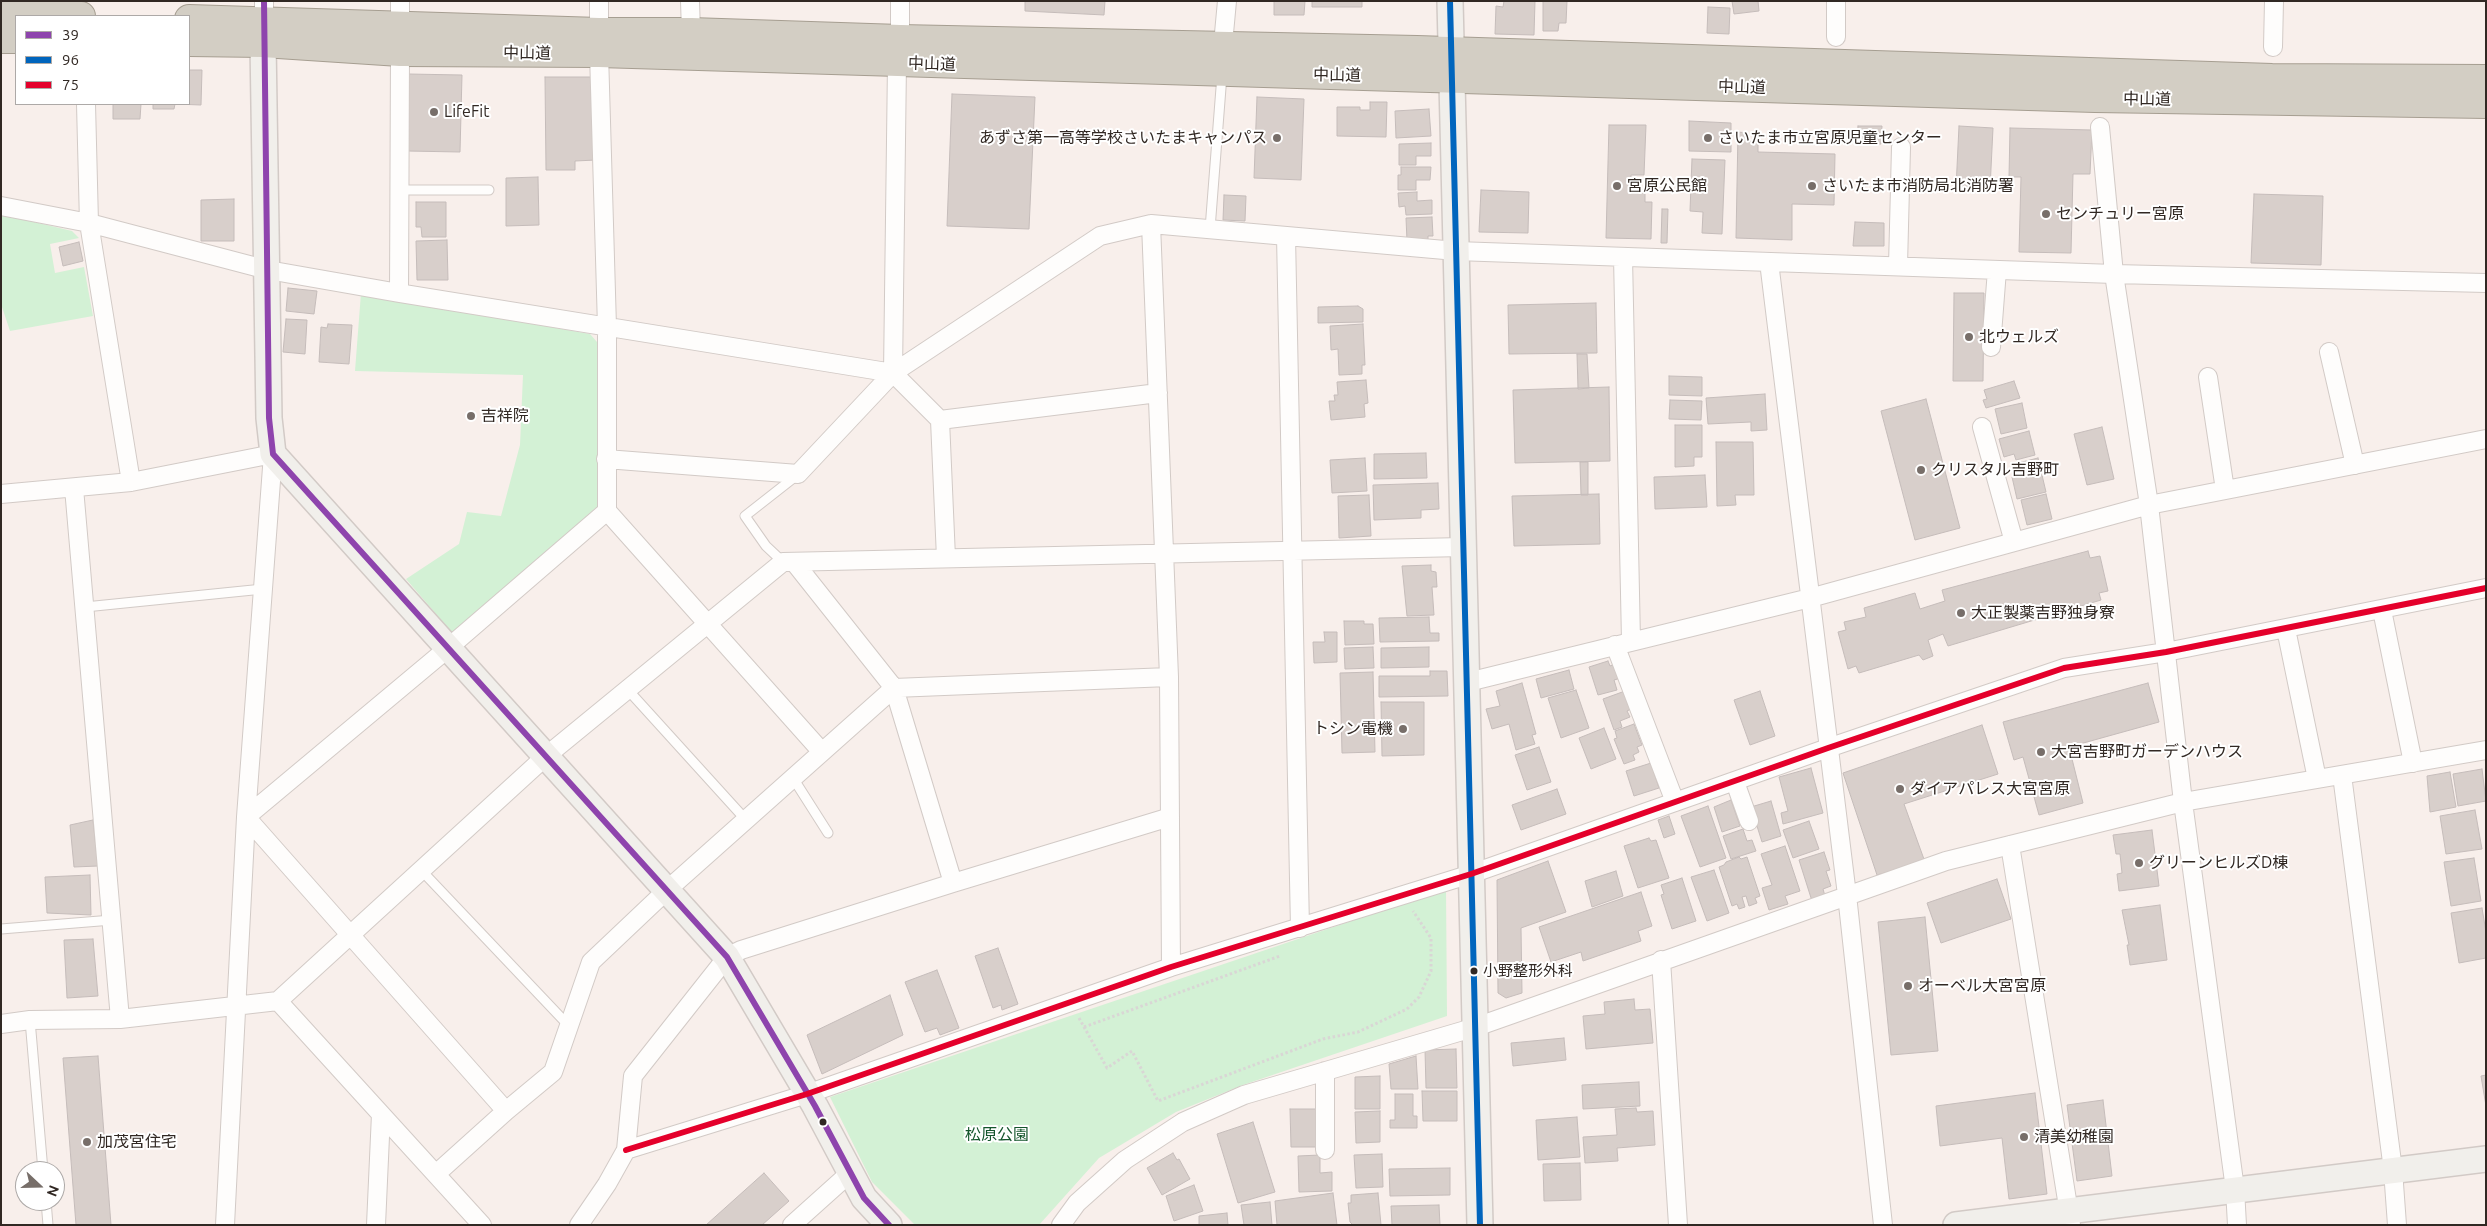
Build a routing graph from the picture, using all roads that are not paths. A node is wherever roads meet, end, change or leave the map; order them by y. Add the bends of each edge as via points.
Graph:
1 (83, 1) edge
2 (599, 1) edge
3 (690, 1) edge
4 (900, 1) edge
5 (1227, 1) edge
6 (1450, 1) edge
7 (1836, 1) edge
8 (2274, 1) edge
9 (1, 13) edge
10 (200, 13) edge
11 (55, 15) edge
12 (82, 15) edge
13 (264, 22) edge
14 (400, 26) edge
15 (691, 32) junction
16 (1836, 37) dead end
17 (1, 39) edge
18 (15, 39) edge
19 (190, 42) edge
20 (599, 43) junction
21 (1224, 44) junction
22 (2272, 47) dead end
23 (898, 51) junction
24 (1451, 51) junction
25 (1222, 72) junction
26 (1452, 78) junction
27 (2486, 79) edge
28 (2367, 102) junction
29 (2486, 104) edge
30 (86, 105) edge
31 (2486, 115) edge
32 (2100, 127) dead end
33 (1902, 147) dead end
34 (399, 190) junction
35 (489, 190) dead end
36 (1, 206) edge
37 (90, 223) junction
38 (1151, 224) junction
39 (1210, 229) junction
40 (1286, 236) junction
41 (1456, 250) junction
42 (1623, 257) junction
43 (1769, 262) junction
44 (1898, 266) junction
45 (268, 270) junction
46 (1997, 270) junction
47 (2114, 274) junction
48 (2486, 283) edge
49 (399, 293) junction
50 (607, 327) junction
51 (1991, 347) dead end
52 (2329, 352) dead end
53 (893, 373) junction
54 (2208, 377) dead end
55 (1158, 392) junction
56 (940, 420) junction
57 (1982, 426) dead end
58 (2486, 440) edge
59 (273, 454) junction
60 (606, 459) junction
61 (2355, 465) junction
62 (798, 474) junction
63 (130, 482) junction
64 (74, 488) junction
65 (2225, 490) junction
66 (1, 494) edge
67 (2149, 505) junction
68 (607, 511) junction
69 (2014, 542) junction
70 (1463, 547) junction
71 (1293, 552) junction
72 (1165, 553) junction
73 (946, 558) junction
74 (789, 562) junction
75 (2486, 588) edge
76 (263, 589) junction
77 (1810, 598) junction
78 (85, 607) junction
79 (2382, 610) junction
80 (708, 624) junction
81 (2286, 628) junction
82 (1623, 643) junction
83 (447, 649) junction
84 (2166, 652) junction
85 (1169, 677) junction
86 (1468, 682) junction
87 (894, 688) junction
88 (628, 690) junction
89 (1828, 748) junction
90 (2486, 750) edge
91 (822, 752) junction
92 (545, 757) junction
93 (2413, 763) junction
94 (2342, 775) junction
95 (793, 778) junction
96 (2317, 779) junction
97 (1735, 782) junction
98 (1675, 802) junction
99 (2183, 802) junction
100 (246, 817) junction
101 (1170, 817) junction
102 (746, 820) junction
103 (1750, 821) dead end
104 (828, 833) dead end
105 (2010, 845) junction
106 (421, 870) junction
107 (1471, 874) junction
108 (953, 883) junction
109 (666, 891) junction
110 (1847, 895) junction
111 (112, 920) junction
112 (1300, 928) junction
113 (1, 929) edge
114 (350, 935) junction
115 (727, 957) junction
116 (1660, 960) junction
117 (1171, 967) junction
118 (278, 1001) junction
119 (236, 1005) junction
120 (120, 1019) junction
121 (30, 1020) junction
122 (1, 1024) edge
123 (569, 1026) junction
124 (1476, 1027) junction
125 (1325, 1071) junction
126 (807, 1094) junction
127 (506, 1111) junction
128 (381, 1114) junction
129 (626, 1150) junction
130 (1325, 1150) dead end
131 (2486, 1159) edge
132 (42, 1161) edge
133 (2393, 1170) junction
134 (851, 1172) junction
135 (436, 1174) junction
136 (2235, 1189) junction
137 (47, 1211) edge
138 (2070, 1218) edge
139 (48, 1225) edge
140 (225, 1225) edge
141 (376, 1225) edge
142 (482, 1225) edge
143 (579, 1225) edge
144 (792, 1225) edge
145 (889, 1225) edge
146 (1061, 1225) edge
147 (1480, 1225) edge
148 (1678, 1225) edge
149 (1883, 1225) edge
150 (1956, 1225) edge
151 (2237, 1225) edge
152 (2398, 1225) edge

1 - 12 street
2 - 20 street
3 - 15 street
4 - 23 street
5 - 21 street
6 - 24 street
7 - 16 street
8 - 22 street
9 - 11 highway
10 - 13 highway, 中山道
13 - 14 highway, 中山道
13 - 19 highway, 中山道
13 - 45 street
14 - 20 highway, 中山道
14 - 34 street
15 - 20 highway, 中山道
15 - 23 highway, 中山道
17 - 18 highway
20 - 23 highway, 中山道
20 - 50 street
21 - 23 highway, 中山道
21 - 24 highway, 中山道
23 - 25 highway, 中山道
23 - 53 street
24 - 26 street
24 - 27 highway, 中山道 via 2272,78
25 - 26 highway, 中山道
25 - 39 lane
26 - 28 highway, 中山道 via 2095,98
26 - 41 street
28 - 29 highway, 中山道
28 - 31 highway via 2390,110
30 - 37 street
32 - 47 street
33 - 44 street
34 - 35 lane
34 - 49 street
36 - 37 street
37 - 45 street
37 - 63 street
38 - 39 street
38 - 53 street via 1100,236
38 - 55 street
39 - 40 street
40 - 41 street
40 - 71 street
41 - 42 street
41 - 70 street
42 - 43 street
42 - 82 street
43 - 44 street
43 - 77 street
44 - 46 street
45 - 49 street
45 - 59 street via 269,418
46 - 47 street
46 - 51 street
47 - 48 street
47 - 67 street
49 - 50 street
50 - 53 street
50 - 60 street
52 - 61 street
53 - 56 street
53 - 62 street
54 - 65 street
55 - 56 street
55 - 72 street
56 - 73 street
57 - 69 street
58 - 61 street
59 - 63 street
59 - 76 street
59 - 83 street
60 - 62 street
60 - 68 street
61 - 65 street
62 - 74 lane via 745,516 766,546
63 - 64 street
64 - 66 street
64 - 78 street
65 - 67 street
67 - 69 street
67 - 84 street
68 - 80 street
68 - 83 street
69 - 77 street
70 - 71 street
70 - 86 street
71 - 72 street
71 - 112 street
72 - 73 street
72 - 85 street
73 - 74 street
74 - 80 street
74 - 87 street
75 - 79 street
76 - 78 lane
76 - 100 street
77 - 82 street
77 - 89 street
78 - 111 street
79 - 81 street
79 - 93 street
80 - 88 street
80 - 91 street
81 - 84 street
81 - 96 street
82 - 86 street
82 - 98 street
83 - 92 street
83 - 100 street
84 - 89 street via 2064,668
84 - 99 street
85 - 87 street
85 - 101 street
86 - 107 street
87 - 91 street
87 - 108 street
88 - 92 street
88 - 102 lane
89 - 97 street
89 - 110 street
90 - 93 street
91 - 95 street
92 - 106 street
92 - 109 street
93 - 94 street
94 - 96 street
94 - 133 street
95 - 102 street
95 - 104 lane
96 - 99 street
97 - 98 street
97 - 103 street
98 - 107 street
99 - 105 street
99 - 136 street
100 - 114 street
100 - 119 street
101 - 108 street
101 - 117 street
102 - 109 street
105 - 110 street via 1946,861
105 - 138 street
106 - 114 street
106 - 123 lane
107 - 112 street
107 - 124 street
108 - 115 street
109 - 115 street
109 - 123 street via 591,962
110 - 116 street
110 - 149 street
111 - 113 lane
111 - 120 street
112 - 117 street
114 - 118 street
114 - 127 street
115 - 126 street
115 - 129 street via 633,1076
116 - 124 street
116 - 148 street
117 - 126 street
118 - 119 street
118 - 128 street
119 - 120 street
119 - 140 street
120 - 121 street
121 - 122 street
121 - 132 lane
123 - 127 street via 554,1072
124 - 125 street
124 - 147 street
125 - 130 street
125 - 146 street via 1244,1095 1183,1122 1125,1160 1077,1203
126 - 129 street
126 - 134 street
127 - 135 street
128 - 135 street
128 - 141 street
129 - 143 street
131 - 133 street
133 - 136 street
133 - 152 street
134 - 144 street
134 - 145 street via 864,1198
135 - 142 street
136 - 138 street
136 - 151 street
137 - 139 lane
138 - 150 street

